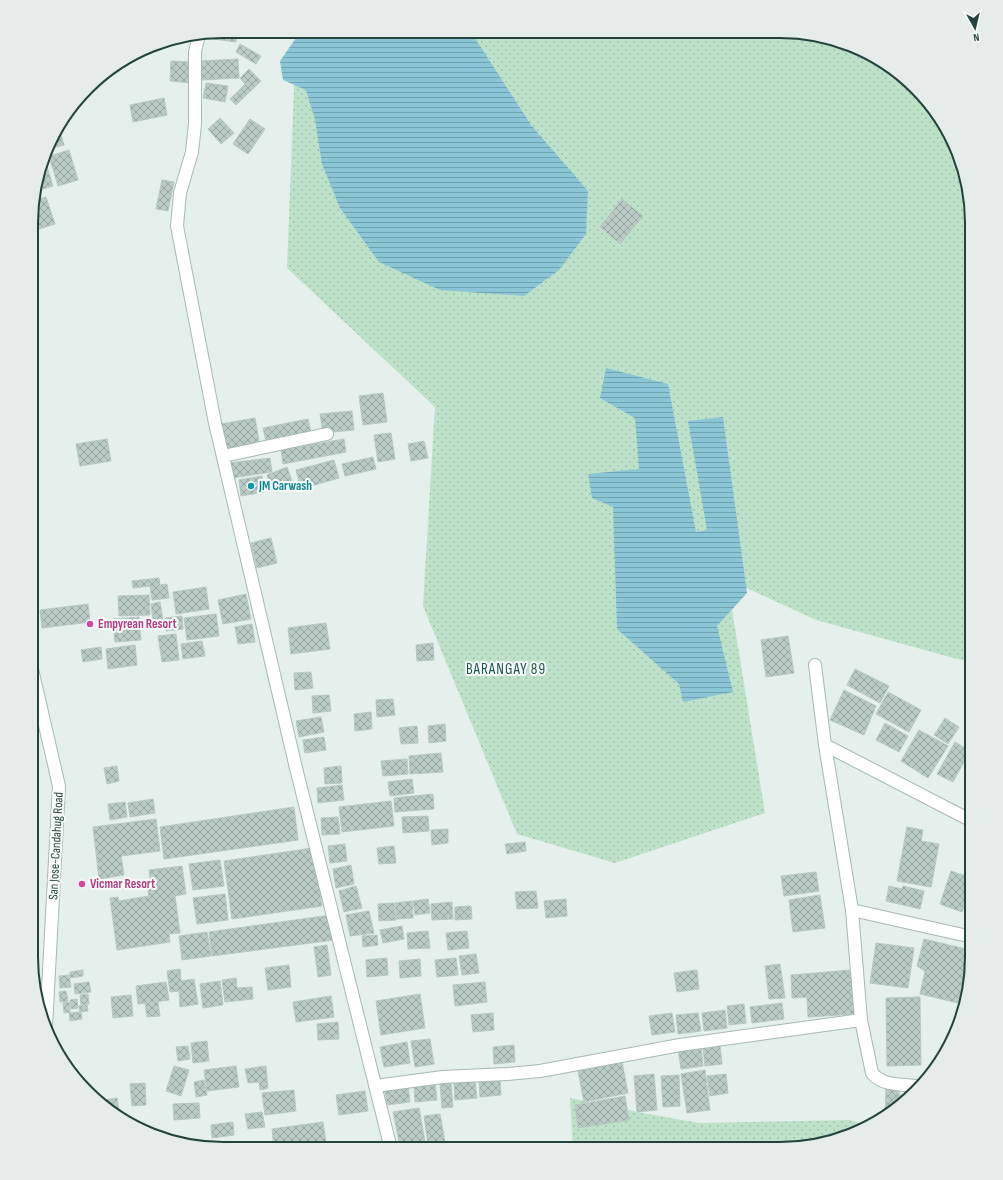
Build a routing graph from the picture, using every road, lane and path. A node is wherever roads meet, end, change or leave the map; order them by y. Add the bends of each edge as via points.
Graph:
1 (198, 40) edge
2 (328, 434) dead end
3 (223, 456) junction
4 (815, 665) dead end
5 (38, 695) edge
6 (825, 745) junction
7 (965, 817) edge
8 (852, 910) junction
9 (965, 935) edge
10 (47, 1013) edge
11 (861, 1020) junction
12 (375, 1086) junction
13 (913, 1086) edge
14 (389, 1142) edge

1 - 3 street via 195,52 195,124 192,152 180,193 177,226
2 - 3 street
3 - 12 street
4 - 6 street
5 - 10 street, San Jose-Candahug Road via 59,786
6 - 7 street
6 - 8 street
8 - 9 street
8 - 11 street
11 - 12 street via 680,1044 540,1071 443,1077
11 - 13 street via 872,1073 885,1083
12 - 14 street

